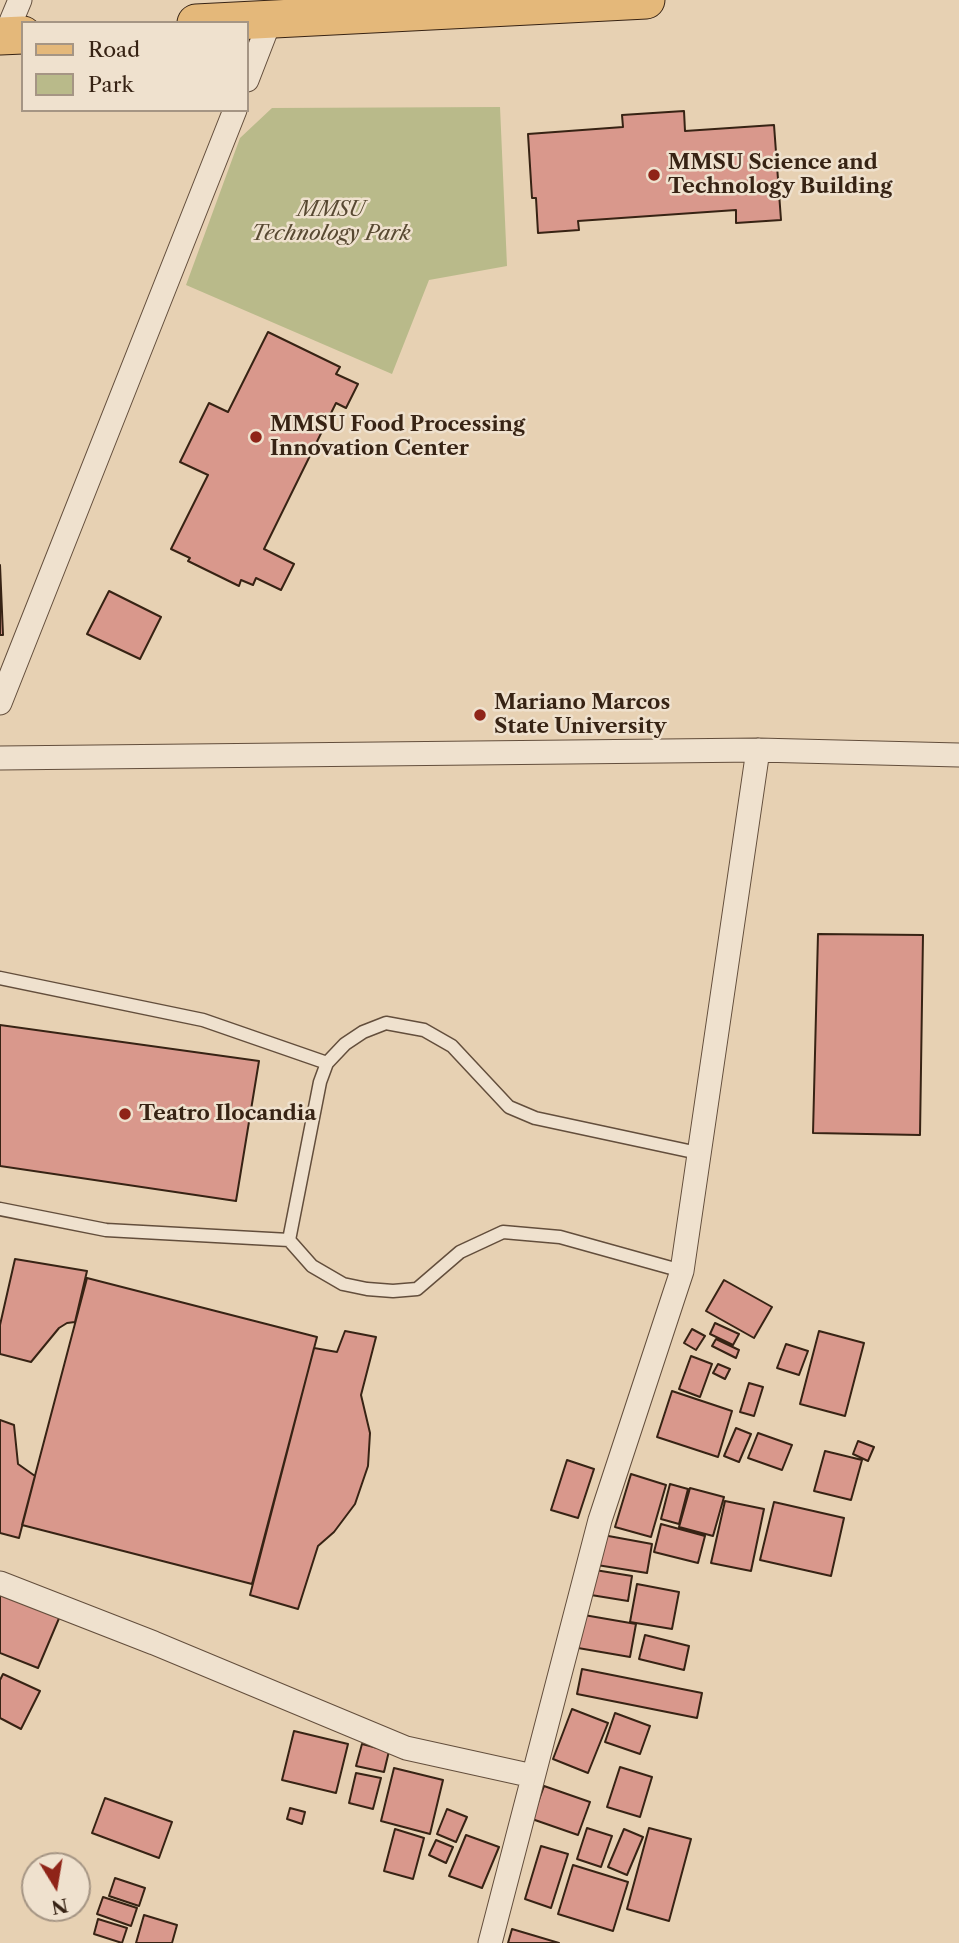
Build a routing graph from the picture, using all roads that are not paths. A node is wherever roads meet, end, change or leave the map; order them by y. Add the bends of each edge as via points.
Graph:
1 (20, 0) edge
2 (646, 0) edge
3 (271, 18) junction
4 (226, 21) edge
5 (9, 36) edge
6 (248, 77) edge
7 (234, 112) edge
8 (0, 703) edge
9 (758, 750) junction
10 (959, 755) edge
11 (0, 758) edge
12 (0, 978) edge
13 (327, 1063) junction
14 (698, 1153) junction
15 (0, 1209) edge
16 (289, 1240) junction
17 (682, 1272) junction
18 (0, 1583) edge
19 (533, 1776) junction
20 (490, 1943) edge

1 - 5 street
2 - 3 main road
3 - 4 main road
3 - 6 street
7 - 8 street
9 - 10 street
9 - 11 street
9 - 14 street
12 - 13 lane via 203,1020
13 - 14 lane via 345,1044 386,1023 424,1030 452,1045 509,1107 536,1118
13 - 16 lane
14 - 17 street
15 - 16 lane via 106,1230
16 - 17 lane via 312,1266 342,1284 367,1289 417,1289 460,1252 503,1232 560,1237
17 - 19 street via 600,1520
18 - 19 street via 405,1748
19 - 20 street

